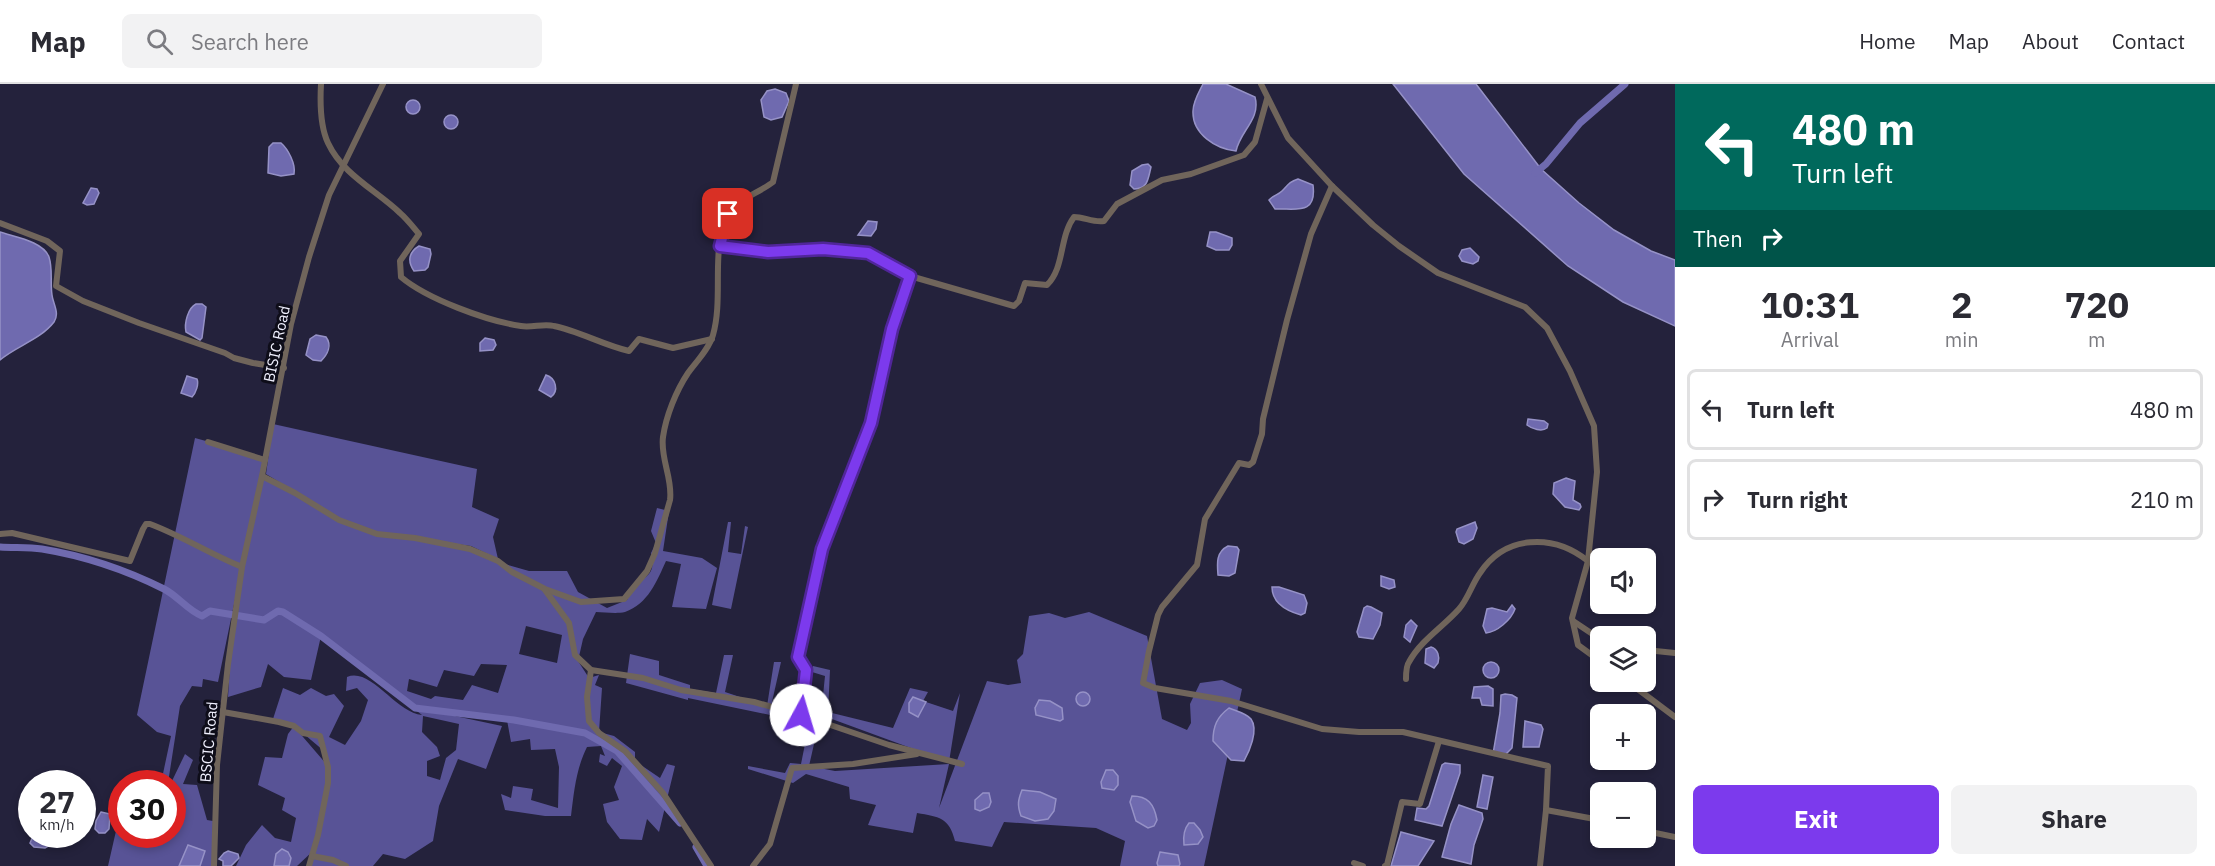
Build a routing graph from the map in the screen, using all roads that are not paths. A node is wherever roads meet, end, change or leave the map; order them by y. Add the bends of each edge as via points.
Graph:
1 (321, 84) edge
2 (383, 84) edge
3 (796, 84) edge
4 (1261, 84) edge
5 (1267, 98) junction
6 (344, 166) junction
7 (1332, 186) junction
8 (0, 223) edge
9 (720, 246) junction
10 (910, 276) junction
11 (712, 339) junction
12 (284, 368) junction
13 (208, 442) dead end
14 (265, 460) junction
15 (262, 476) junction
16 (0, 534) edge
17 (1588, 561) junction
18 (242, 567) junction
19 (545, 589) junction
20 (235, 621) joint
21 (1572, 621) junction
22 (1590, 633) edge
23 (1656, 651) edge
24 (1675, 653) edge
25 (1590, 654) edge
26 (591, 670) junction
27 (1406, 679) dead end
28 (1642, 692) edge
29 (223, 712) junction
30 (801, 715) junction
31 (1675, 717) edge
32 (1439, 741) junction
33 (921, 753) junction
34 (962, 764) dead end
35 (1545, 810) junction
36 (1590, 818) edge
37 (1656, 833) edge
38 (1675, 837) edge
39 (312, 856) junction
40 (1354, 863) dead end
41 (214, 866) edge
42 (309, 866) edge
43 (346, 866) edge
44 (711, 866) edge
45 (753, 866) edge
46 (1363, 866) edge
47 (1385, 866) edge
48 (1540, 866) edge

1 - 6 street via 323,129
2 - 6 street, BISIC Road
3 - 9 street via 773,182 731,209
4 - 5 street
5 - 7 street via 1288,138
5 - 10 street via 1255,142 1244,155 1162,180 1117,204 1104,221 1074,217 1062,244 1054,279 1047,285 1025,283 1014,306
6 - 11 street via 402,214 418,234 400,261 401,277 412,286 469,312 520,326 552,325 629,351 639,339 673,348
6 - 12 street, BISIC Road via 329,195 309,257
7 - 17 street via 1373,225 1431,268 1525,307 1547,328 1594,426 1597,472
7 - 32 street via 1311,234 1253,462 1239,464 1205,519 1197,565 1158,615 1143,683 1247,705 1322,729 1404,732
8 - 12 street via 48,241 60,251 56,286 83,301 234,358
9 - 10 street via 768,252 823,249 868,253
9 - 11 street via 718,305
10 - 30 street via 892,329 871,423 822,549 798,657 806,670
11 - 19 street via 686,376 663,435 670,496 647,571 624,599 581,602
12 - 14 street, BISIC Road
13 - 14 street
14 - 15 street, BISIC Road
15 - 18 street, BISIC Road
15 - 19 street via 339,520 377,534 471,549
16 - 18 street via 12,533 130,561 143,528 150,524
17 - 21 street
17 - 27 street via 1571,550 1540,541 1525,542 1497,553 1460,608 1407,663
18 - 20 street, BISIC Road
19 - 26 street via 569,623 574,655
20 - 29 street, BSCIC Road
21 - 22 street
21 - 25 street via 1578,645
23 - 24 street
26 - 30 street via 644,678 681,690 754,702
26 - 44 street via 589,721 625,751 663,793
28 - 31 street
29 - 39 street via 279,722 303,733 320,735 328,783
29 - 41 street, BSCIC Road
30 - 33 street
32 - 35 street via 1548,766
32 - 47 street via 1420,804 1402,802
33 - 34 street
33 - 45 street via 853,764 792,768 770,844
35 - 36 street
35 - 48 street
37 - 38 street
39 - 42 street
39 - 43 street
40 - 46 street

